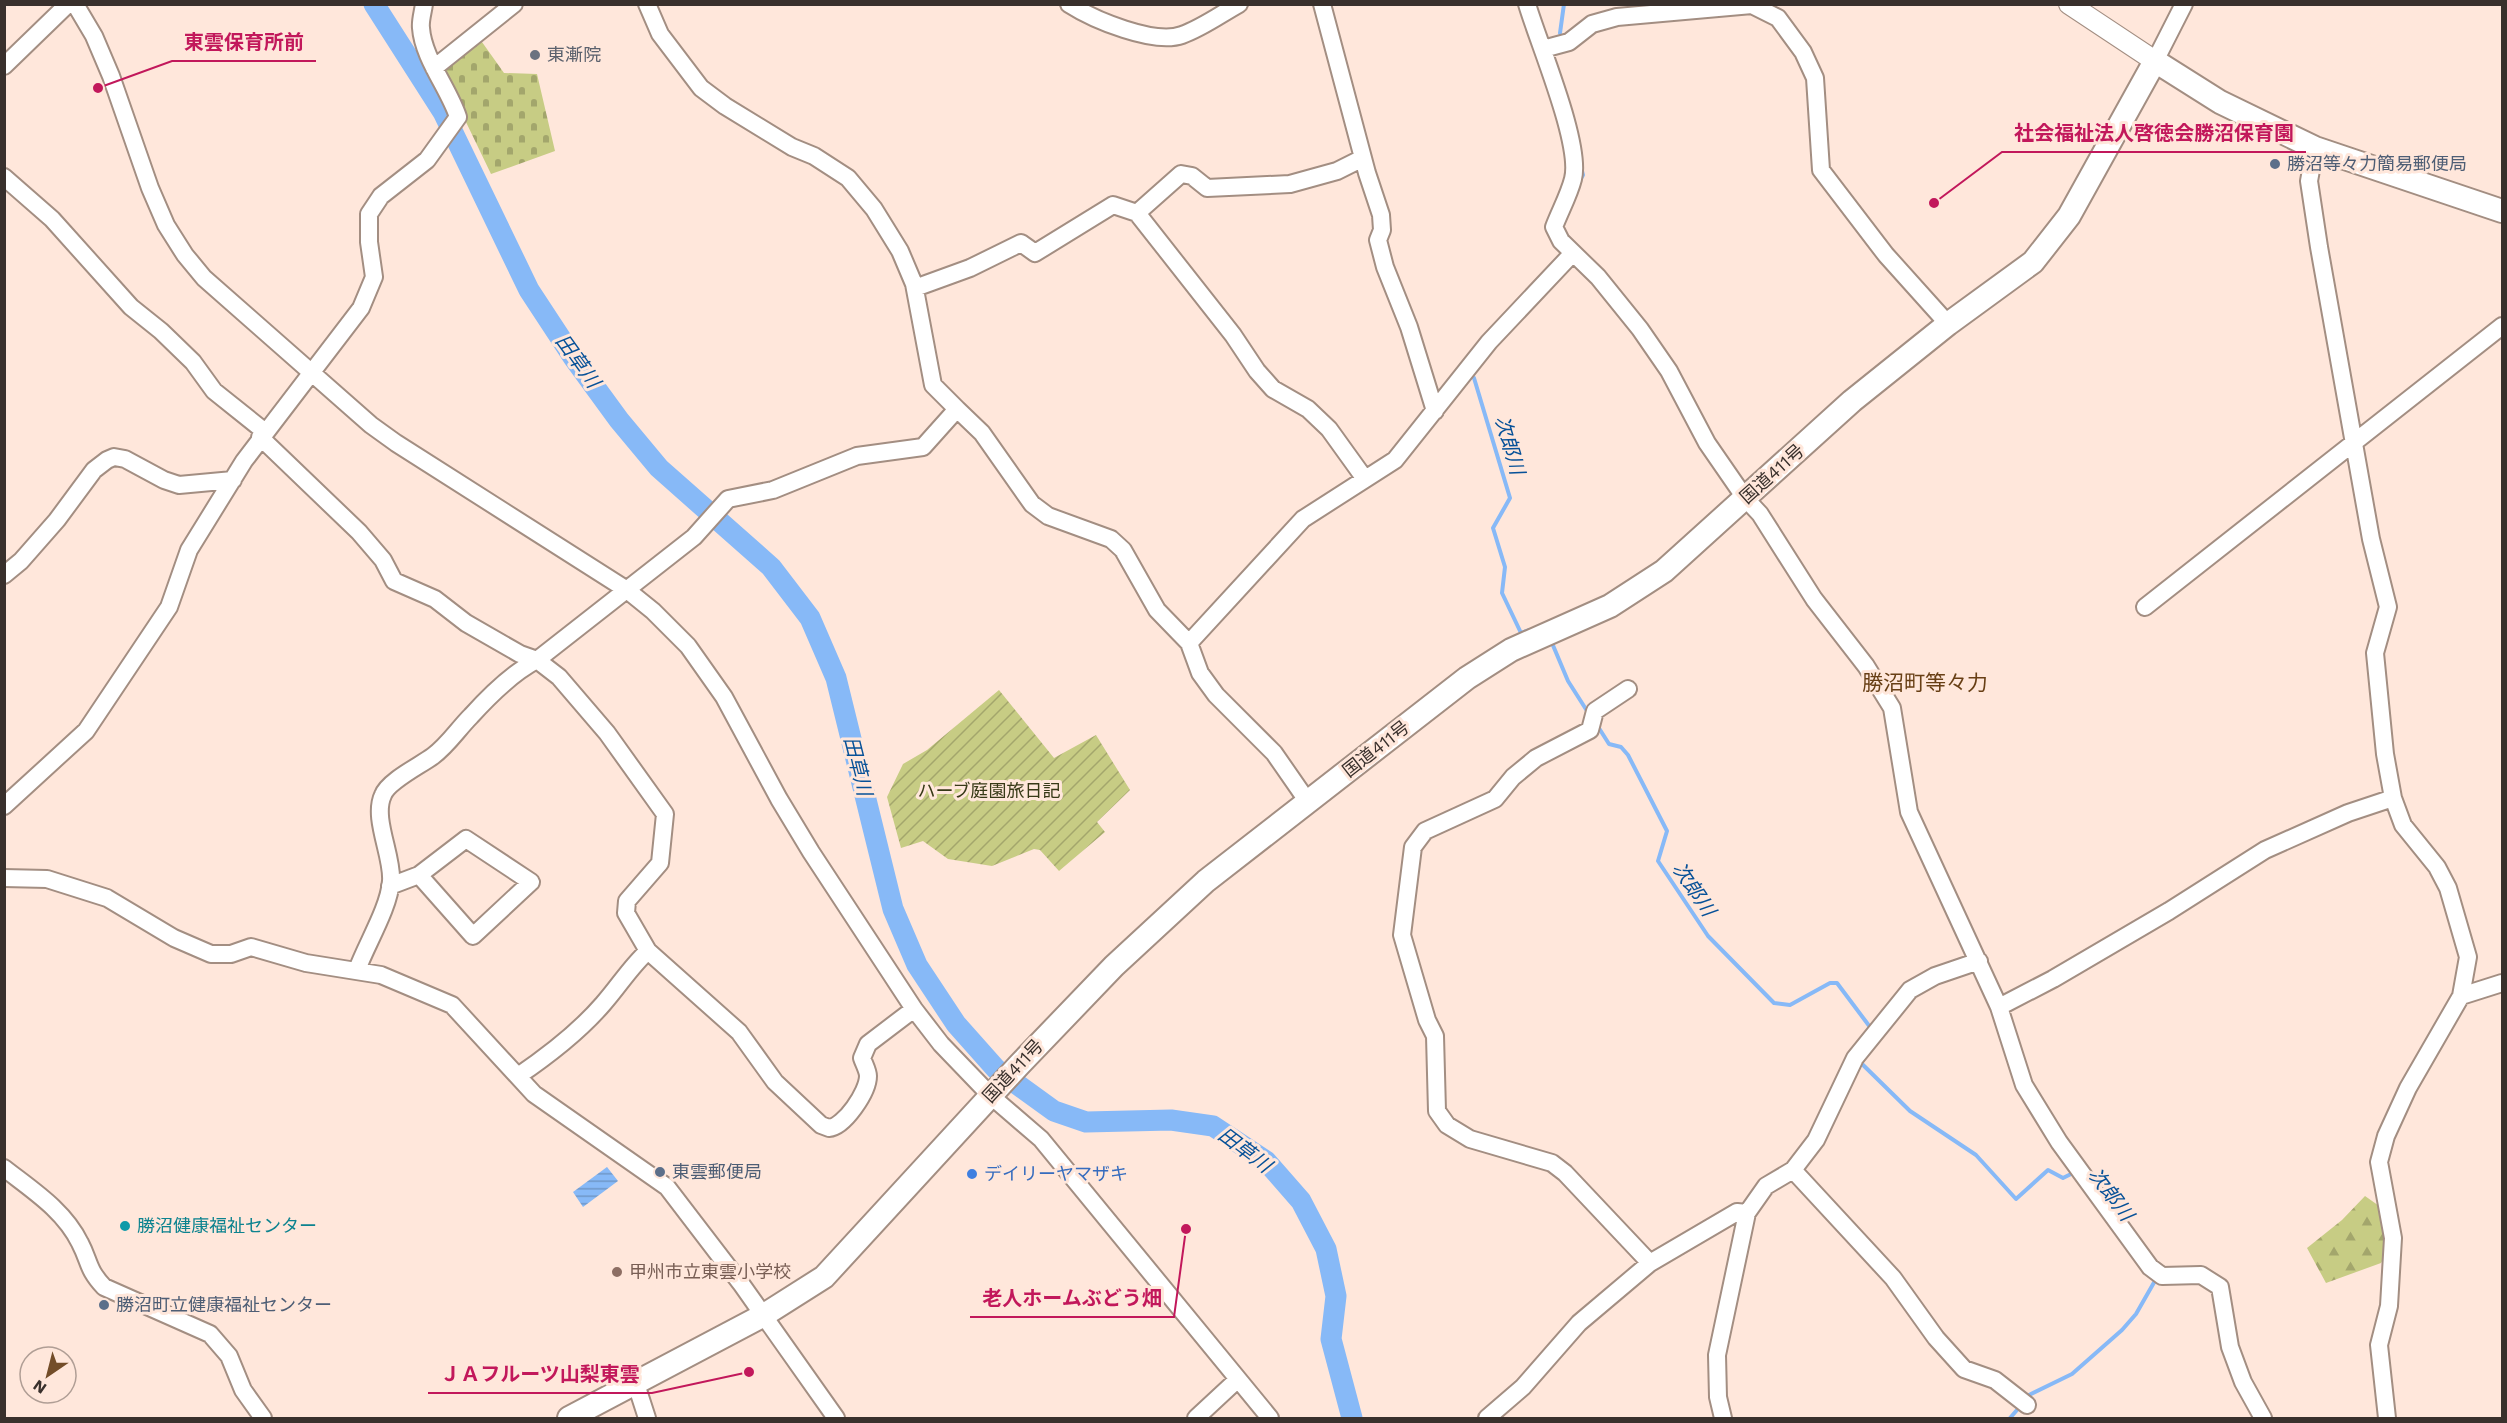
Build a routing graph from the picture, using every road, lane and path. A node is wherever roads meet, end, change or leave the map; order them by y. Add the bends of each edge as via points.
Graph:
1 (68, 4) edge
2 (75, 4) edge
3 (424, 4) edge
4 (514, 4) edge
5 (647, 4) edge
6 (1069, 4) edge
7 (1239, 4) edge
8 (1322, 4) edge
9 (1527, 4) edge
10 (2068, 4) edge
11 (2184, 4) edge
12 (1544, 49) junction
13 (2155, 61) junction
14 (4, 66) edge
15 (434, 68) junction
16 (2314, 148) junction
17 (1363, 158) junction
18 (4, 177) edge
19 (2502, 211) edge
20 (1137, 213) junction
21 (1572, 254) junction
22 (915, 288) junction
23 (1948, 324) junction
24 (2502, 326) edge
25 (312, 374) junction
26 (957, 410) junction
27 (1436, 411) junction
28 (262, 434) junction
29 (2352, 443) junction
30 (1365, 479) junction
31 (232, 480) junction
32 (1745, 498) junction
33 (4, 575) edge
34 (627, 590) junction
35 (2145, 607) dead end
36 (1189, 643) junction
37 (537, 660) junction
38 (1628, 689) dead end
39 (2393, 798) junction
40 (1308, 802) junction
41 (4, 806) edge
42 (419, 875) junction
43 (4, 878) edge
44 (390, 886) junction
45 (648, 951) junction
46 (1978, 961) junction
47 (357, 970) junction
48 (2502, 982) edge
49 (2461, 996) junction
50 (1999, 1006) junction
51 (914, 1009) junction
52 (518, 1076) junction
53 (997, 1090) junction
54 (4, 1168) edge
55 (1793, 1170) junction
56 (1747, 1213) junction
57 (1650, 1263) junction
58 (764, 1315) junction
59 (1237, 1380) junction
60 (636, 1384) junction
61 (2027, 1405) dead end
62 (262, 1419) edge
63 (568, 1419) edge
64 (647, 1419) edge
65 (836, 1419) edge
66 (1196, 1419) edge
67 (1270, 1419) edge
68 (1487, 1419) edge
69 (1723, 1419) edge
70 (2263, 1419) edge
71 (2387, 1419) edge

1 - 14 street
2 - 25 street via 111,76 150,188 174,239 204,278
3 - 15 street via 421,29
4 - 15 street
5 - 22 street via 660,34 701,88 848,178 874,209 900,251
6 - 7 street via 1110,25 1173,38
8 - 17 street
9 - 12 street
10 - 13 main road
11 - 13 street
12 - 21 street via 1573,158 1573,177 1554,227
12 - 23 street via 1569,42 1592,24 1617,17 1752,5 1778,18 1803,52 1815,78 1821,170 1886,255
13 - 16 highway via 2220,102
13 - 23 highway, 国道411号 via 2100,162 2049,244 2013,278
15 - 25 street via 458,117 428,160 381,196 369,214 374,277 367,296
16 - 19 highway
16 - 29 street via 2309,181
17 - 20 street via 1337,171 1290,184 1208,188 1192,176 1181,174
17 - 27 street via 1381,215 1378,240 1385,267
18 - 28 street via 52,219 131,307 193,362 214,391
20 - 22 street via 1113,205 1035,253 1021,243 970,268
20 - 30 street via 1257,371 1273,389 1308,409 1329,429
21 - 27 street via 1489,342
21 - 32 street via 1598,277 1640,329 1669,371 1707,443
22 - 26 street via 933,385
23 - 32 highway, 国道411号 via 1852,402
24 - 29 street
25 - 28 street
25 - 34 street via 371,425 433,469
26 - 34 street via 923,447 857,456 773,490 728,499 694,537
26 - 36 street via 982,432 1032,504 1048,516 1111,539 1123,550 1157,610
27 - 30 street via 1395,460
28 - 31 street
28 - 37 street via 359,532 383,560 394,581 435,600 486,636
29 - 35 street
29 - 39 street via 2388,607 2376,653
30 - 36 street via 1303,519
31 - 33 street via 179,485 125,459 106,460 21,561
31 - 41 street via 189,550 169,607 86,731
32 - 40 highway, 国道411号 via 1648,583 1610,606 1494,660
32 - 46 street via 1760,514 1814,599 1866,666 1892,708 1909,812
34 - 37 street
34 - 51 street via 688,646 724,697 779,799
36 - 40 street via 1200,674 1274,753
37 - 44 street via 520,669 435,755 382,795 381,818
37 - 45 street via 559,677 607,733 665,814 660,863 627,902 626,913
38 - 57 street via 1595,711 1590,730 1536,758 1495,799 1425,831 1413,847 1402,935 1435,1036 1437,1112 1447,1125 1470,1139 1552,1163
39 - 49 street via 2403,825 2437,867 2448,888 2468,957
39 - 50 street via 2348,813 2265,850 2053,979
40 - 53 highway, 国道411号 via 1206,881 1114,966
42 - 42 street via 466,839 531,882 473,936
42 - 44 street
43 - 47 street via 46,879 107,898 174,938 211,954 231,954 251,946 306,963
44 - 47 street via 384,910
45 - 51 street via 739,1032 775,1082 829,1128 843,1123 866,1088 868,1075 862,1058 868,1044
45 - 52 street via 576,1033
46 - 50 street
46 - 55 street via 1935,976 1910,990 1855,1058 1816,1140
47 - 52 street via 381,975 452,1005
48 - 49 street
49 - 71 street via 2408,1088 2379,1162 2393,1238 2389,1306 2379,1346
50 - 70 street via 2024,1085 2059,1142 2150,1267 2163,1276 2202,1275 2220,1287 2230,1347
51 - 53 street via 940,1044
52 - 58 street via 552,1109 667,1187
53 - 58 highway, 国道411号 via 824,1276
53 - 59 street
54 - 62 street via 55,1208 80,1242 91,1274 104,1287 210,1334 229,1356 243,1390
55 - 56 street via 1766,1186
55 - 61 street via 1893,1278 1936,1338 1964,1369 1995,1380
56 - 57 street via 1737,1212
56 - 69 street via 1717,1355
57 - 68 street via 1579,1323 1523,1387
58 - 60 highway, 国道411号
58 - 65 street
59 - 66 street
59 - 67 street
60 - 63 highway, 国道411号
60 - 64 street

